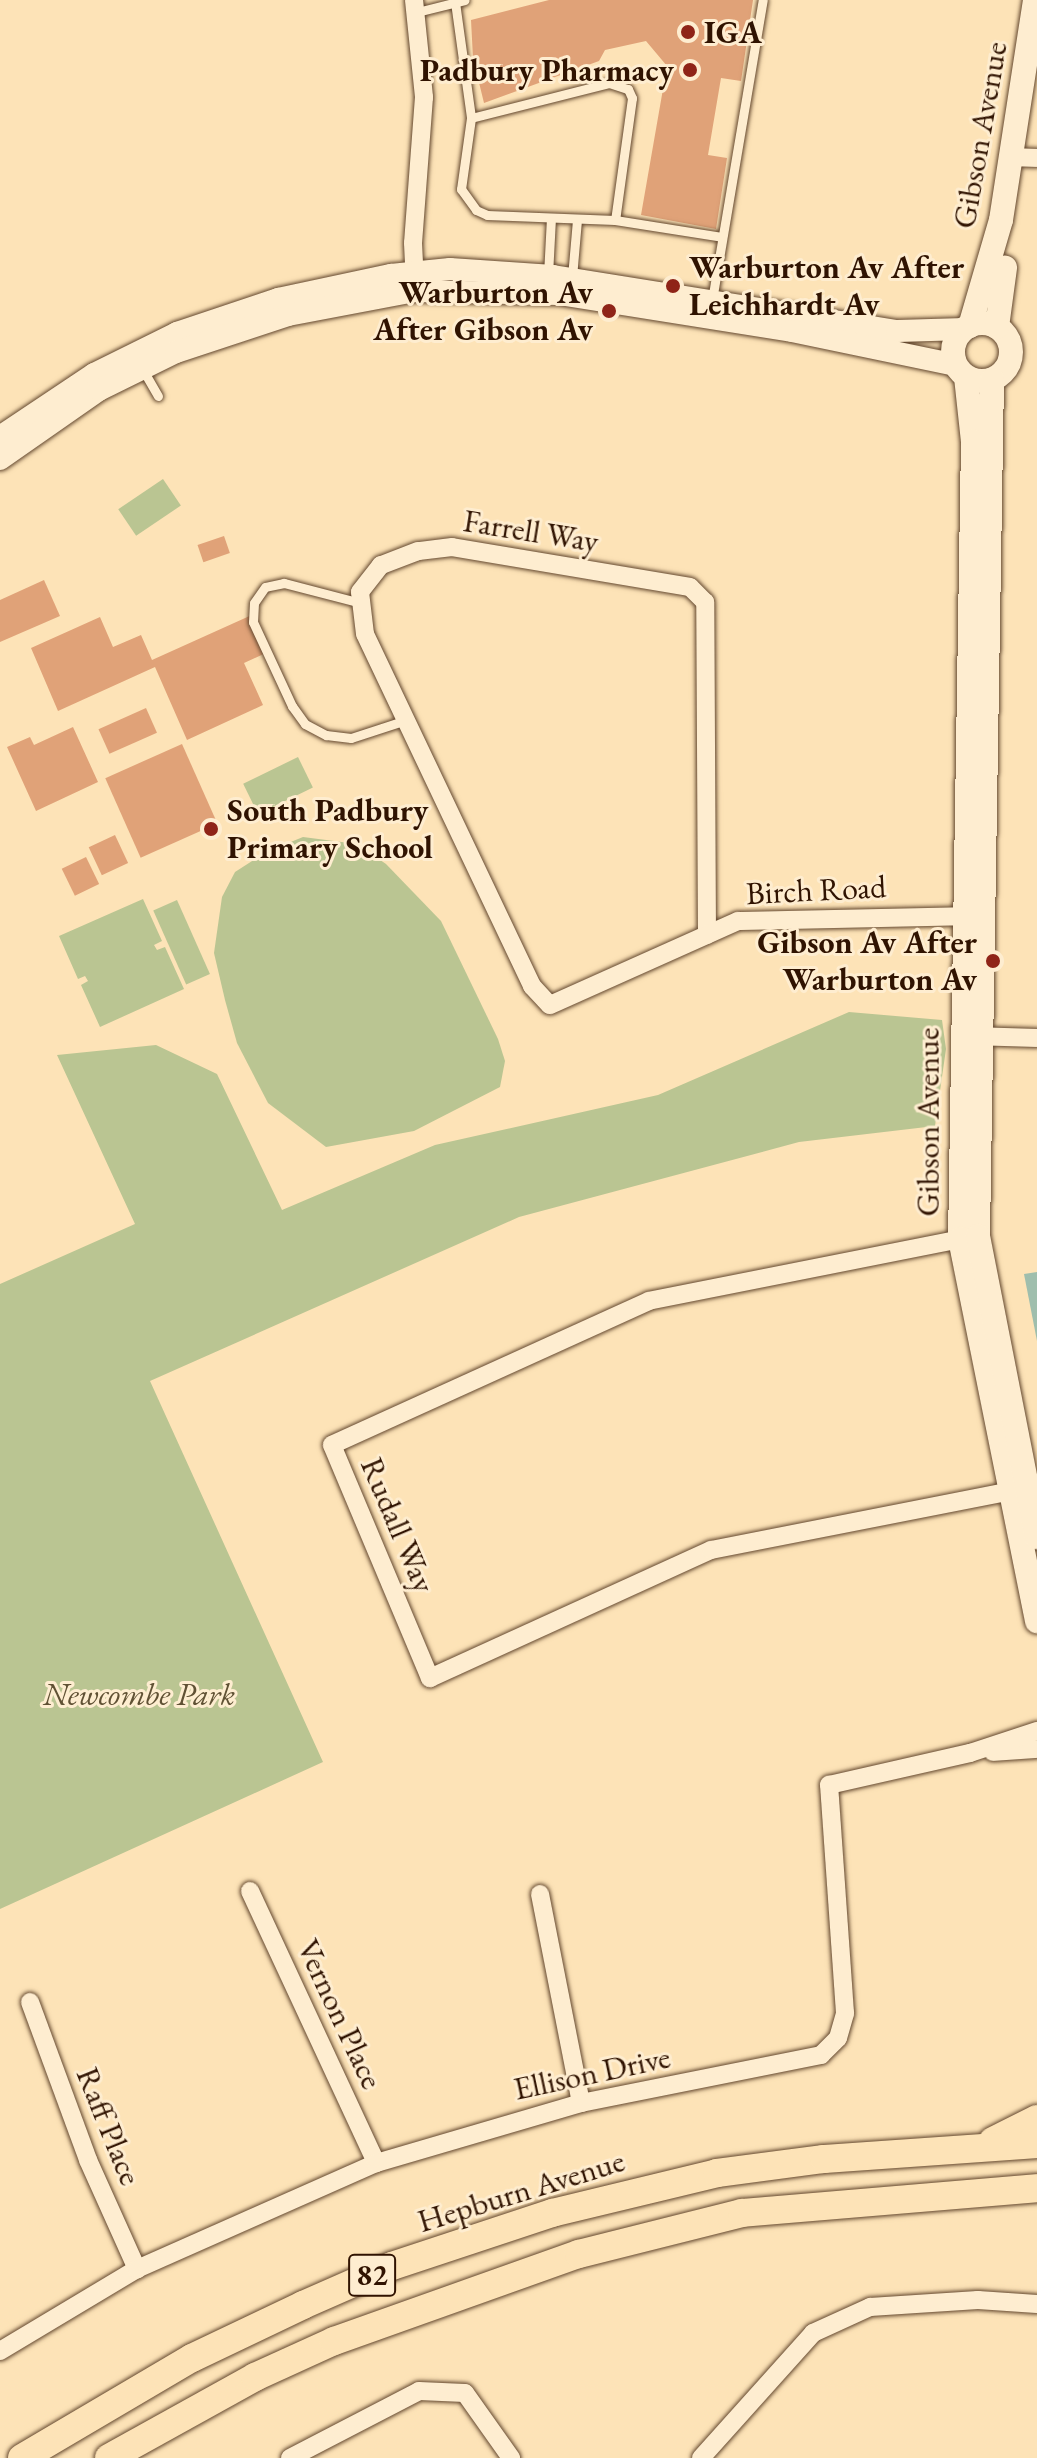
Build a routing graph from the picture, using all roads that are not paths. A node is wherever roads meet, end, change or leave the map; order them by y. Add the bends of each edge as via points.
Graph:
1 (763, 0) edge
2 (1035, 0) edge
3 (460, 1) edge
4 (415, 6) edge
5 (1037, 88) edge
6 (471, 118) junction
7 (1024, 157) edge
8 (551, 218) junction
9 (577, 220) junction
10 (615, 220) junction
11 (722, 237) junction
12 (548, 275) junction
13 (572, 277) junction
14 (415, 282) junction
15 (712, 300) junction
16 (968, 327) junction
17 (997, 327) junction
18 (142, 367) junction
19 (961, 371) junction
20 (992, 380) junction
21 (158, 396) dead end
22 (0, 437) edge
23 (0, 459) edge
24 (361, 603) junction
25 (406, 720) junction
26 (973, 916) junction
27 (707, 935) junction
28 (971, 1036) junction
29 (1037, 1038) edge
30 (969, 1238) junction
31 (1017, 1490) junction
32 (1037, 1537) edge
33 (1034, 1596) edge
34 (1037, 1621) edge
35 (1037, 1731) edge
36 (1037, 1749) edge
37 (970, 1753) junction
38 (250, 1891) dead end
39 (540, 1894) dead end
40 (30, 2002) dead end
41 (581, 2103) junction
42 (1037, 2119) edge
43 (1037, 2144) edge
44 (981, 2147) junction
45 (376, 2163) junction
46 (1037, 2188) edge
47 (137, 2269) junction
48 (1037, 2304) edge
49 (0, 2351) edge
50 (22, 2458) edge
51 (109, 2458) edge
52 (290, 2458) edge
53 (511, 2458) edge
54 (701, 2458) edge

1 - 11 lane
2 - 7 main road, Gibson Avenue
3 - 4 lane
3 - 6 lane
4 - 14 street via 424,97
5 - 7 main road, Gibson Avenue
6 - 8 lane via 461,189 476,210
6 - 10 lane via 609,83 628,89 632,98
7 - 16 main road, Gibson Avenue
7 - 17 main road, Gibson Avenue
8 - 9 lane
8 - 12 lane
9 - 10 lane
9 - 13 lane
10 - 11 lane
11 - 15 lane
12 - 13 street
12 - 14 street via 472,269
13 - 15 street
14 - 18 street via 288,315
14 - 19 street via 559,294 792,331
14 - 22 street via 278,299 189,328 101,370
15 - 16 street via 897,331
16 - 17 main road
16 - 19 main road via 953,349
17 - 20 main road via 1009,341 1011,360
18 - 21 lane
18 - 23 street via 69,409
19 - 20 main road
19 - 26 main road, Gibson Avenue via 973,441
20 - 26 main road, Gibson Avenue
24 - 25 street via 365,634
24 - 25 lane via 284,583 265,587 254,603 253,622 305,724 326,735 351,738
24 - 27 street, Farrell Way via 360,592 381,565 418,551 452,547 690,587 705,602
25 - 27 street, Birch Road via 532,986 550,1005
26 - 27 street, Birch Road via 738,921
26 - 28 main road, Gibson Avenue
28 - 29 street
28 - 30 main road, Gibson Avenue
30 - 31 main road, Gibson Avenue
30 - 31 street, Rudall Way via 649,1301 332,1445 430,1678 711,1550
31 - 32 main road, Gibson Avenue
31 - 33 main road, Gibson Avenue
33 - 34 main road, Gibson Avenue
35 - 37 street, Ellison Drive
36 - 37 street, Ellison Drive
37 - 41 street, Ellison Drive via 829,1785 845,2013 830,2048 811,2060
38 - 45 street, Vernon Place
39 - 41 street
40 - 47 street, Raff Place via 88,2160
41 - 45 street, Ellison Drive
42 - 44 main road
43 - 44 main road, Hepburn Avenue / 82
44 - 50 main road, Hepburn Avenue / 82 via 717,2173 552,2213 392,2266 303,2305 179,2365
45 - 47 street, Ellison Drive
46 - 51 main road, 82 via 742,2213 579,2254 334,2341 255,2377
47 - 49 street, Ellison Drive
48 - 54 street via 978,2300 870,2307 813,2333
52 - 53 street via 419,2391 465,2393

